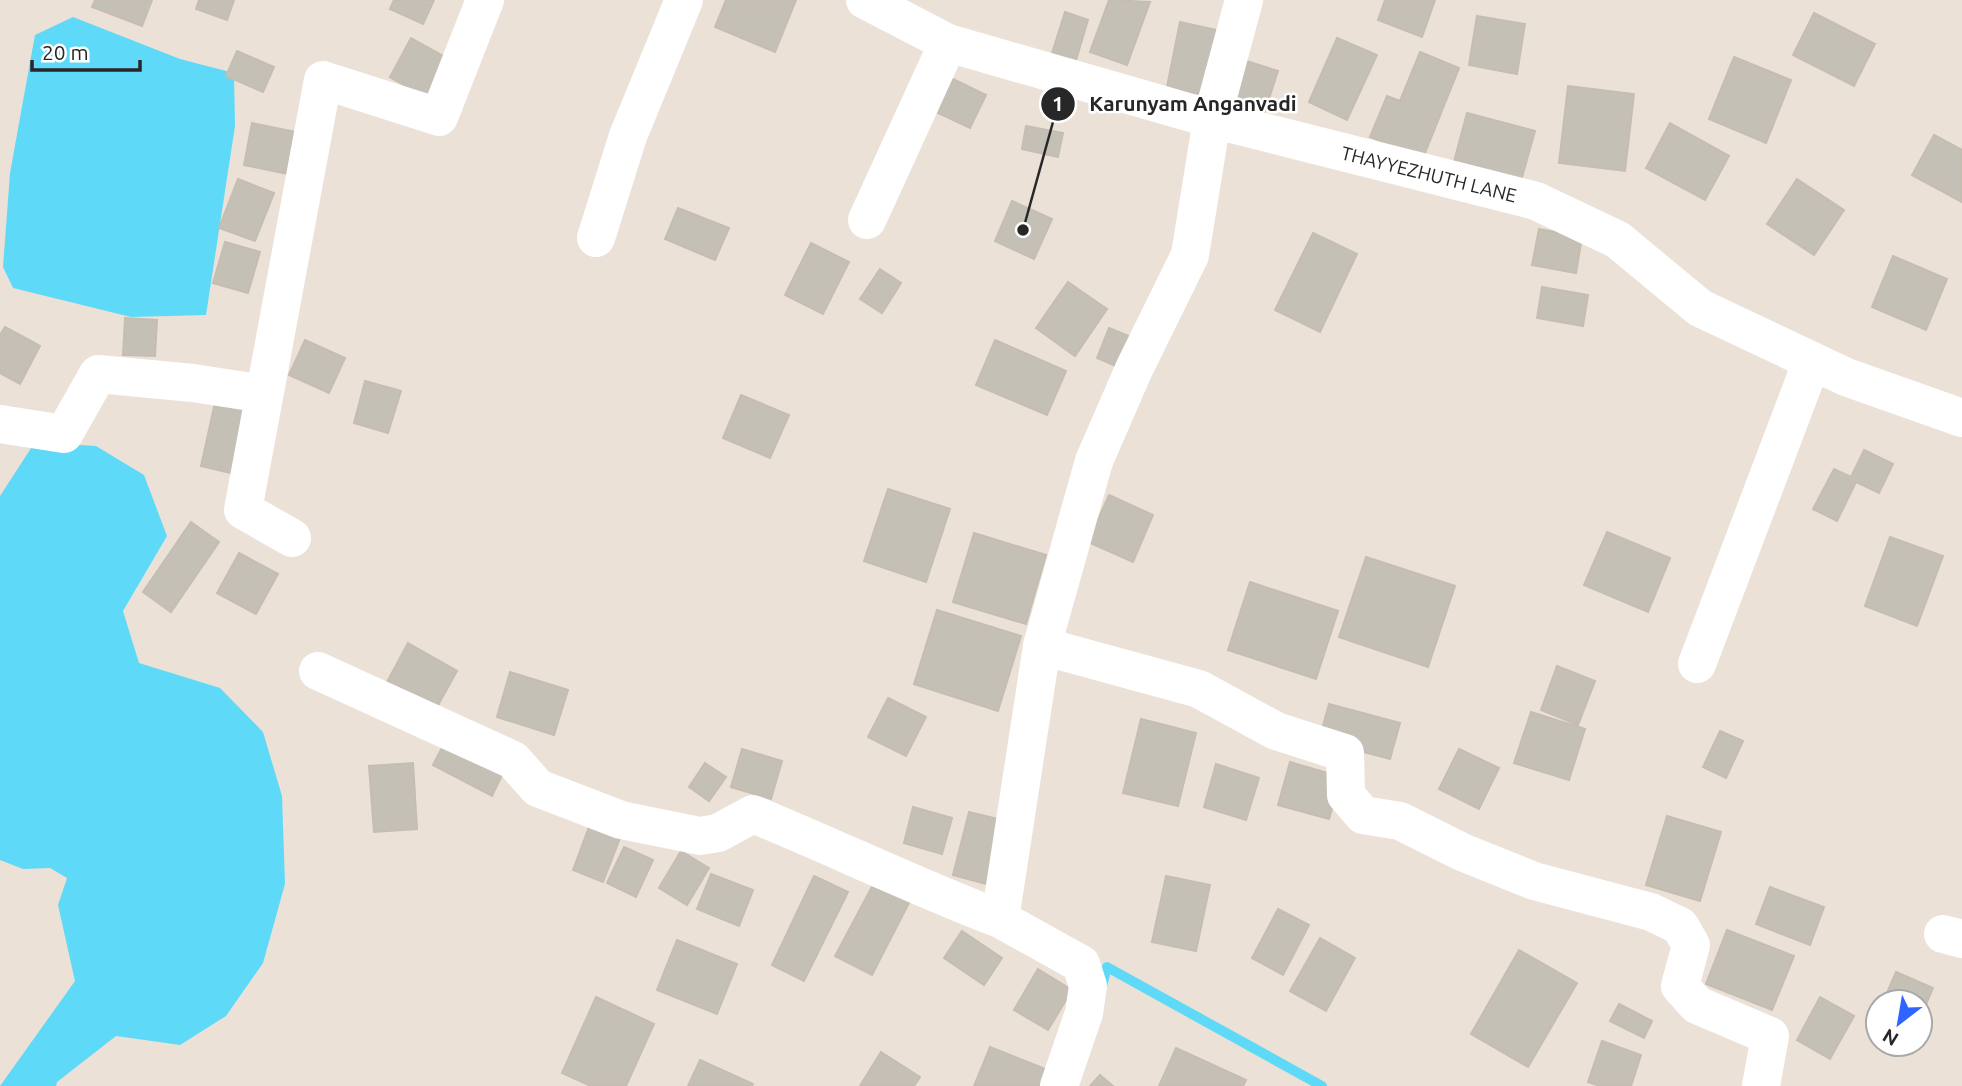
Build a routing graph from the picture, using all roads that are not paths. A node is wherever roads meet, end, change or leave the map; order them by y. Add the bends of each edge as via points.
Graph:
1 (485, 0) edge
2 (684, 0) edge
3 (865, 0) edge
4 (1244, 0) edge
5 (948, 43) junction
6 (1212, 119) junction
7 (867, 220) dead end
8 (596, 238) dead end
9 (1812, 361) junction
10 (264, 394) junction
11 (1962, 418) edge
12 (0, 424) edge
13 (292, 538) dead end
14 (1042, 646) junction
15 (1697, 664) dead end
16 (318, 671) dead end
17 (1000, 919) junction
18 (1059, 1086) edge
19 (1761, 1086) edge

1 - 10 street via 439,117 323,80
2 - 8 street via 628,136
3 - 5 street, THAYYEZHUTH LANE
4 - 6 street
5 - 6 street, THAYYEZHUTH LANE
5 - 7 street
6 - 9 street, THAYYEZHUTH LANE via 1536,201 1618,240 1700,308
6 - 14 street via 1190,255 1094,461
9 - 11 street, THAYYEZHUTH LANE
9 - 15 street
10 - 12 street via 98,373 64,434
10 - 13 street via 243,510
14 - 17 street
14 - 19 street via 1199,689 1276,731 1345,753 1346,795 1363,814 1399,821 1534,881 1651,912 1680,926 1691,945 1680,986 1697,1005 1770,1036
16 - 17 street via 513,760 538,788 621,820 700,836 718,833 753,814 901,881
17 - 18 street via 1081,964 1088,986 1084,1013

